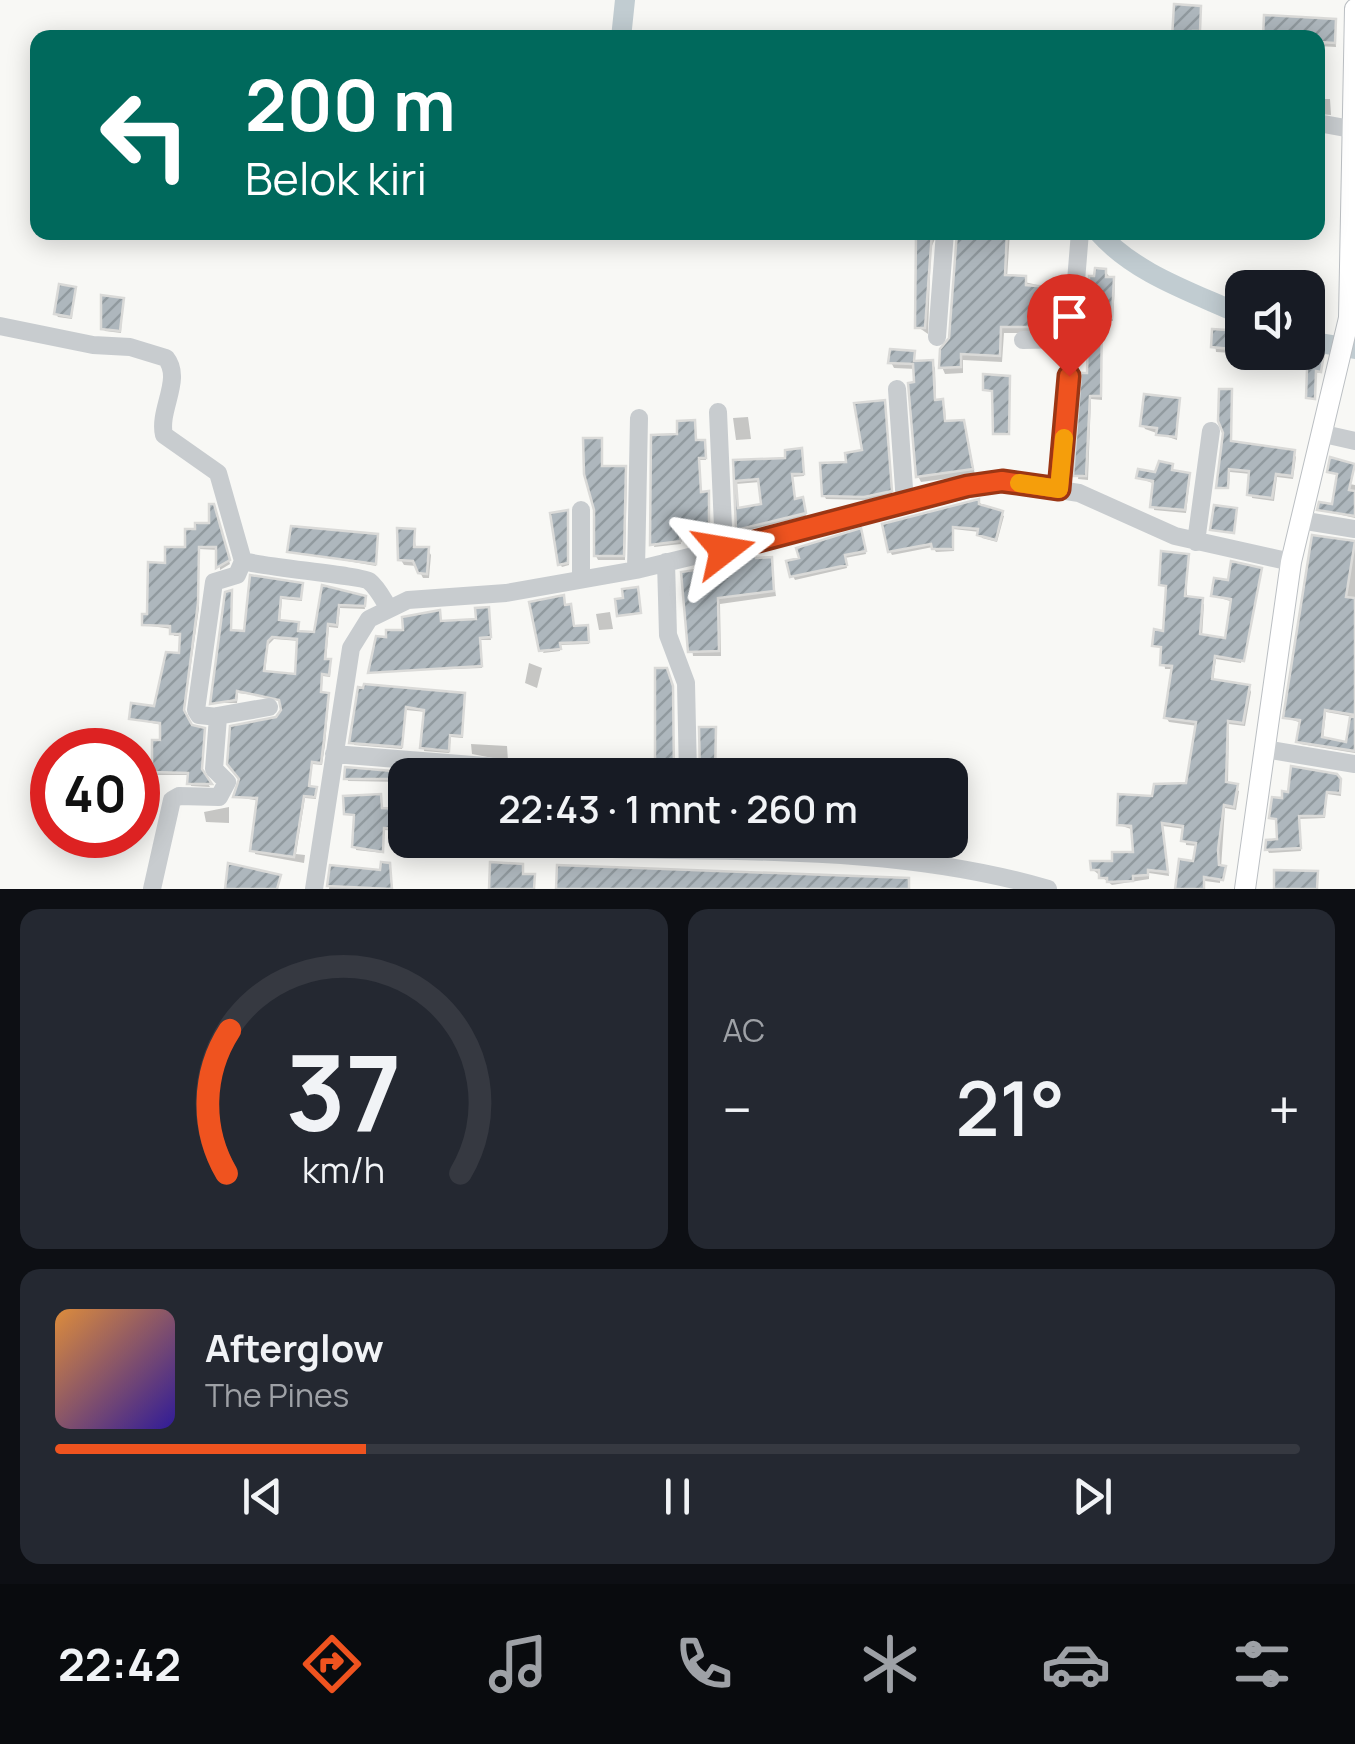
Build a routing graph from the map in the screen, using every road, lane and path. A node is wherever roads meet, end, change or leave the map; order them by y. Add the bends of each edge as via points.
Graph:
1 (1355, 9) edge
2 (1325, 124) edge
3 (1350, 129) junction
4 (944, 240) edge
5 (1079, 240) edge
6 (0, 326) edge
7 (937, 336) dead end
8 (1073, 339) junction
9 (1023, 340) dead end
10 (896, 389) dead end
11 (718, 412) dead end
12 (638, 418) dead end
13 (1211, 430) dead end
14 (1324, 434) junction
15 (1355, 441) edge
16 (1059, 489) junction
17 (905, 503) junction
18 (580, 510) dead end
19 (1300, 520) junction
20 (1355, 530) edge
21 (1196, 542) junction
22 (724, 550) junction
23 (243, 561) junction
24 (666, 562) junction
25 (1290, 562) junction
26 (636, 570) junction
27 (581, 578) junction
28 (388, 607) junction
29 (269, 707) dead end
30 (217, 716) junction
31 (1264, 749) junction
32 (334, 754) junction
33 (388, 758) edge
34 (688, 758) edge
35 (1355, 764) edge
36 (874, 858) edge
37 (1026, 886) edge
38 (152, 889) edge
39 (314, 889) edge
40 (1048, 889) edge
41 (1245, 889) edge

1 - 3 main road
2 - 3 street
3 - 14 main road via 1349,318
4 - 7 street
5 - 8 street
6 - 23 street via 166,358 174,373 164,436 218,474
8 - 9 street
8 - 16 street
10 - 17 street
11 - 22 street
12 - 26 street
13 - 21 street
14 - 15 street
14 - 19 main road
16 - 17 street via 1002,481
16 - 21 street
17 - 22 street
18 - 27 street
19 - 20 street
19 - 25 main road
21 - 25 street
22 - 24 street
23 - 28 street via 362,578
23 - 30 street via 237,574 219,578 212,588 196,710
24 - 26 street
24 - 34 street via 668,636 686,682
25 - 31 main road
26 - 27 street
27 - 28 street
28 - 32 street via 369,619 351,648
29 - 30 street
30 - 38 street via 214,772 227,782 226,790 219,797 172,800
31 - 35 street
31 - 41 main road
32 - 33 street
32 - 39 street
36 - 37 street via 981,870
37 - 40 street

